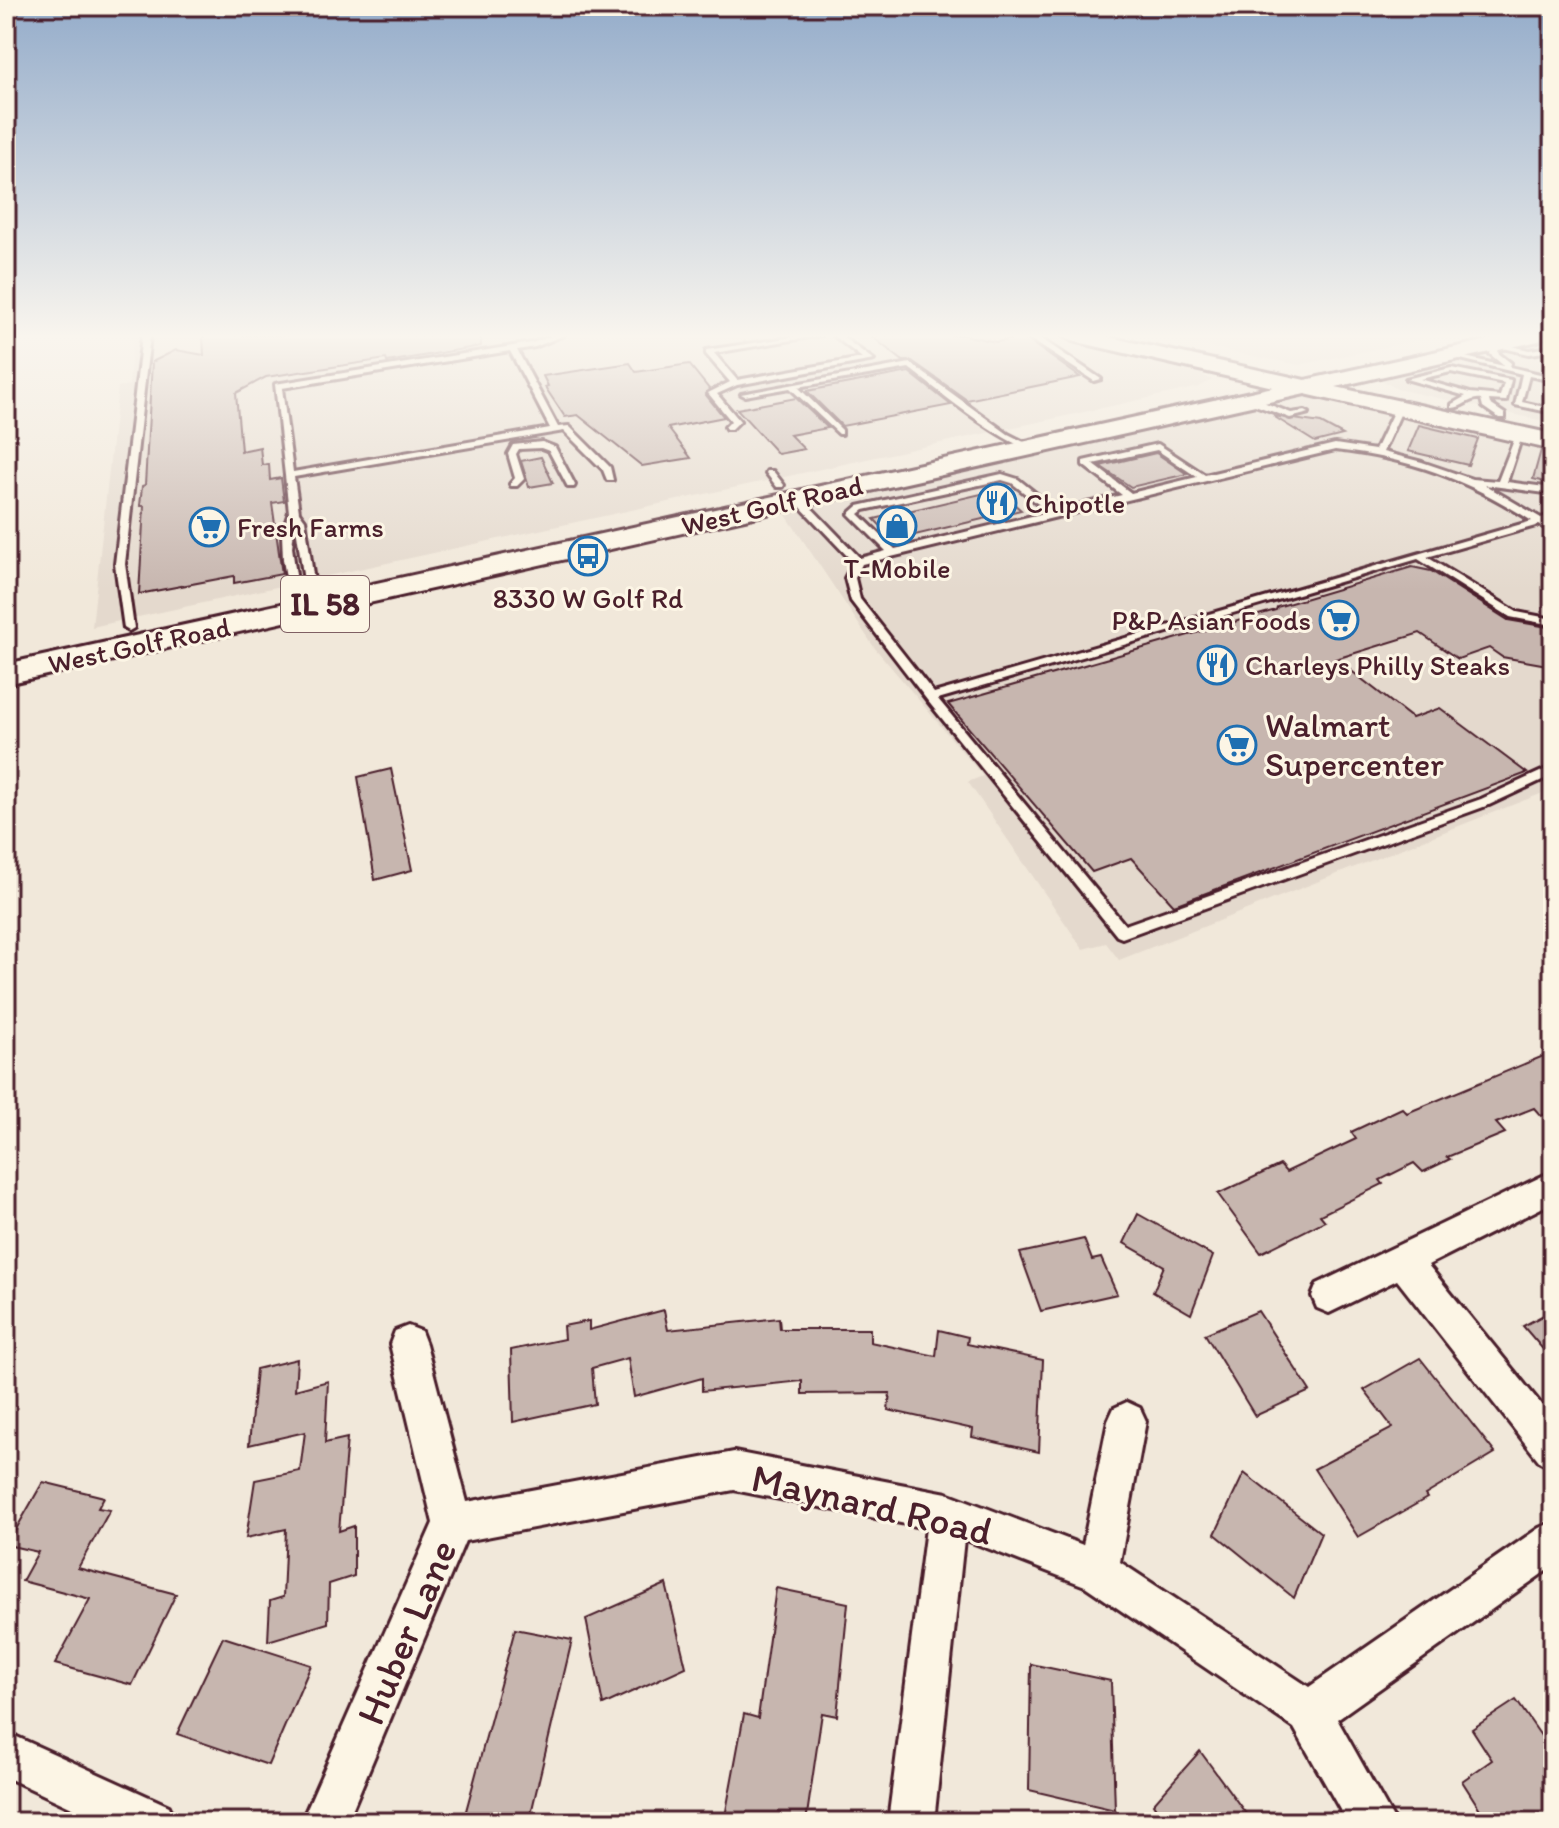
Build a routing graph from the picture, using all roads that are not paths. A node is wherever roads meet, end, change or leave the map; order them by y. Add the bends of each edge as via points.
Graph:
1 (136, 420) edge
2 (281, 420) edge
3 (550, 420) edge
4 (735, 420) edge
5 (827, 420) edge
6 (983, 420) joint
7 (1089, 420) edge
8 (1119, 420) edge
9 (1393, 420) edge
10 (1454, 420) edge
11 (729, 427) dead end
12 (555, 430) junction
13 (839, 432) dead end
14 (1520, 435) junction
15 (1013, 438) junction
16 (1553, 442) edge
17 (1378, 454) junction
18 (289, 475) junction
19 (610, 478) dead end
20 (1205, 479) junction
21 (1468, 480) junction
22 (1502, 483) junction
23 (514, 484) dead end
24 (571, 485) dead end
25 (783, 486) junction
26 (1553, 491) edge
27 (1131, 497) junction
28 (294, 512) junction
29 (1057, 515) junction
30 (1553, 517) edge
31 (1539, 521) junction
32 (1553, 529) edge
33 (893, 552) junction
34 (1419, 556) junction
35 (858, 562) junction
36 (300, 596) junction
37 (1553, 622) edge
38 (129, 628) junction
39 (6, 655) edge
40 (6, 674) edge
41 (931, 697) junction
42 (1553, 770) edge
43 (1553, 1186) edge
44 (1403, 1261) junction
45 (1329, 1296) dead end
46 (408, 1344) dead end
47 (1127, 1421) dead end
48 (1553, 1449) edge
49 (947, 1513) junction
50 (453, 1524) junction
51 (1553, 1542) edge
52 (1098, 1571) junction
53 (1309, 1713) junction
54 (6, 1754) edge
55 (153, 1822) edge
56 (324, 1822) edge
57 (911, 1822) edge
58 (1372, 1822) edge

1 - 38 lane via 120,564
2 - 18 lane
3 - 12 lane
4 - 11 lane
5 - 13 lane
6 - 15 lane
6 - 15 lane
7 - 15 main road, West Golf Road / IL 58
8 - 15 main road, West Golf Road / IL 58
9 - 17 lane
10 - 14 main road
12 - 18 lane
12 - 19 lane via 566,428
14 - 16 main road
14 - 22 lane
15 - 25 main road, West Golf Road / IL 58
17 - 20 lane via 1335,447
17 - 21 lane
18 - 28 lane
20 - 27 lane
20 - 27 lane via 1158,447 1086,463
21 - 22 lane
21 - 31 lane
22 - 26 lane
23 - 24 lane via 520,479 512,454 516,447 530,445 552,449
25 - 35 lane
25 - 36 main road, West Golf Road / IL 58
27 - 29 lane
28 - 36 lane via 300,520
28 - 36 lane via 287,536
29 - 33 lane
29 - 33 lane via 1015,481 1002,477 861,508 854,514
30 - 31 lane
31 - 32 lane
31 - 34 lane
33 - 35 lane
34 - 37 lane via 1514,615
34 - 41 lane
35 - 41 lane via 850,578 855,599
36 - 38 main road, West Golf Road / IL 58
36 - 40 main road, West Golf Road / IL 58
38 - 39 main road, West Golf Road / IL 58
41 - 42 lane via 1122,932 1485,802
43 - 44 street
44 - 45 street
44 - 48 street
46 - 50 street, Huber Lane
47 - 52 street
49 - 50 street, Maynard Road via 734,1471
49 - 52 street, Maynard Road
49 - 57 street
50 - 56 street, Huber Lane
51 - 53 street
52 - 53 street, Maynard Road
53 - 58 street
54 - 55 street

